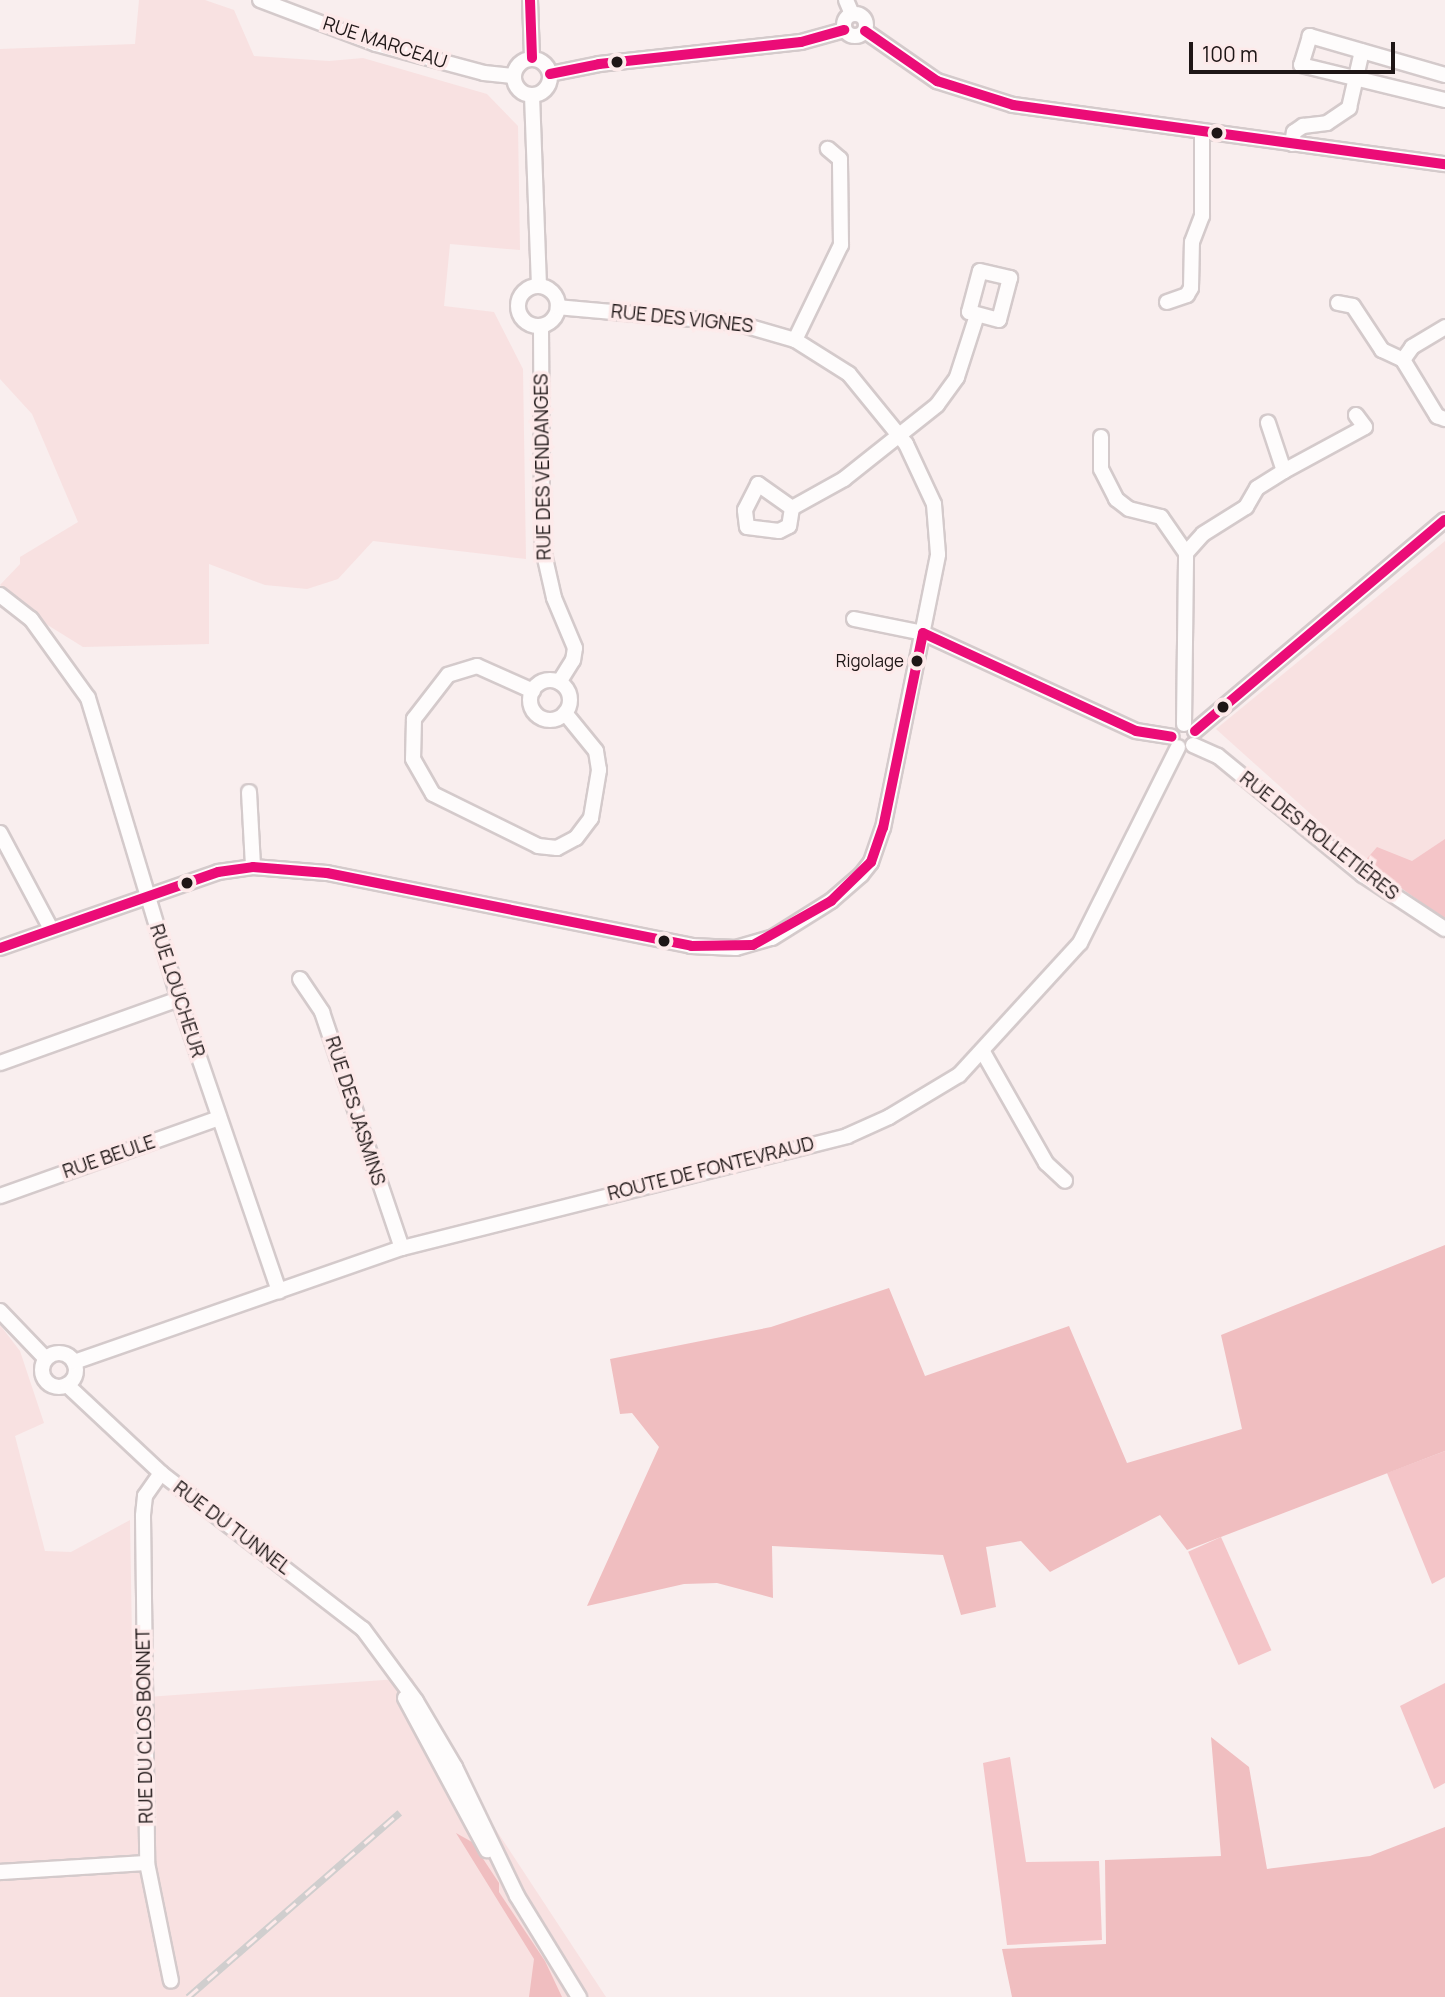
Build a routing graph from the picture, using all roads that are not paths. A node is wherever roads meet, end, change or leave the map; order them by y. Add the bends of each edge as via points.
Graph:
1 (260, 0) edge
2 (530, 0) edge
3 (849, 7) edge
4 (845, 30) junction
5 (865, 31) junction
6 (1362, 51) junction
7 (531, 58) junction
8 (550, 74) junction
9 (1445, 75) edge
10 (513, 76) junction
11 (1356, 77) junction
12 (532, 95) junction
13 (1445, 100) edge
14 (1202, 132) junction
15 (1292, 144) junction
16 (828, 149) dead end
17 (1445, 164) edge
18 (539, 285) junction
19 (1167, 302) dead end
20 (1338, 303) dead end
21 (558, 307) junction
22 (977, 315) dead end
23 (541, 326) junction
24 (1445, 327) edge
25 (795, 340) junction
26 (1403, 359) junction
27 (1356, 415) dead end
28 (1445, 419) edge
29 (1268, 423) dead end
30 (898, 432) junction
31 (1101, 437) dead end
32 (1284, 471) junction
33 (792, 508) dead end
34 (1445, 520) edge
35 (1184, 543) junction
36 (0, 595) edge
37 (854, 619) dead end
38 (923, 633) junction
39 (559, 682) junction
40 (533, 691) junction
41 (565, 713) junction
42 (1184, 737) junction
43 (249, 792) dead end
44 (0, 834) edge
45 (253, 867) junction
46 (146, 896) junction
47 (51, 929) junction
48 (1445, 929) edge
49 (0, 948) edge
50 (300, 979) dead end
51 (179, 999) junction
52 (983, 1052) junction
53 (0, 1063) edge
54 (219, 1118) junction
55 (1065, 1181) dead end
56 (0, 1196) edge
57 (402, 1248) junction
58 (279, 1291) junction
59 (0, 1311) edge
60 (46, 1359) junction
61 (74, 1362) junction
62 (67, 1385) junction
63 (161, 1473) junction
64 (147, 1863) junction
65 (0, 1872) edge
66 (171, 1981) dead end
67 (579, 1997) edge

1 - 10 street, RUE MARCEAU via 376,44
2 - 7 street
3 - 4 street
3 - 5 street via 865,20
4 - 5 street via 856,36
4 - 8 street via 801,42 599,64
5 - 14 street via 937,81 971,95
6 - 9 street
6 - 11 street
6 - 11 street via 1310,36 1301,65
7 - 8 street via 544,63
7 - 10 street via 519,64
8 - 12 street via 547,87
10 - 12 street via 519,89
11 - 13 street
11 - 15 street via 1349,108 1341,117 1303,126 1294,132
12 - 18 street
14 - 15 street
14 - 19 street via 1202,216 1192,242 1191,288 1187,295
15 - 17 street
16 - 25 street via 840,159 841,245
18 - 21 street via 553,292
18 - 23 street via 523,291 517,307 524,322
20 - 26 street via 1353,306 1381,350
21 - 23 street via 553,320
21 - 25 street, RUE DES VIGNES via 736,323
22 - 30 street via 957,377 937,405
23 - 39 street, RUE DES VENDANGES via 542,545 554,598 575,648
24 - 26 street via 1412,347
25 - 30 street, RUE DES VIGNES via 849,374
26 - 28 street via 1437,416
27 - 32 street via 1365,427
29 - 32 street
30 - 33 street via 887,447 844,479
30 - 38 street, RUE DES VIGNES via 926,484 937,523 938,554
31 - 35 street via 1101,469 1116,499 1129,509 1161,517
32 - 35 street via 1257,488 1246,507
34 - 42 street, ROUTE DE FONTEVRAUD
35 - 42 street
36 - 46 street, RUE LOUCHEUR via 31,619 88,698
37 - 38 street, RUE DES ROLLETIÈRES
38 - 42 street, RUE DES ROLLETIÈRES via 1136,731
38 - 45 street, RUE DES VIGNES via 872,862 831,901 753,945 691,946 327,873
39 - 40 street via 541,682
39 - 41 street via 570,696
40 - 41 street via 533,709 541,718 554,719
40 - 41 street via 478,666 448,676 414,719 413,759 433,794 538,846 557,848 576,838 590,818 599,770 596,751
42 - 48 street, RUE DES ROLLETIÈRES via 1218,756 1363,876
42 - 52 street, ROUTE DE FONTEVRAUD via 1080,943
43 - 45 street
44 - 47 street
45 - 46 street, RUE DES VIGNES via 218,872
46 - 47 street, RUE DES VIGNES
46 - 51 street, RUE LOUCHEUR
47 - 49 street, RUE DES VIGNES
50 - 57 street, RUE DES JASMINS via 322,1012
51 - 53 street
51 - 54 street, RUE LOUCHEUR
52 - 55 street via 1046,1163
52 - 57 street, ROUTE DE FONTEVRAUD via 947,1084 847,1136
54 - 56 street, RUE BEULE
54 - 58 street, RUE LOUCHEUR
57 - 58 street, ROUTE DE FONTEVRAUD
58 - 61 street, ROUTE DE FONTEVRAUD
59 - 60 street
60 - 61 street via 61,1353
60 - 62 street via 46,1380
61 - 62 street via 75,1376
62 - 63 street, RUE DU TUNNEL
63 - 64 street, RUE DU CLOS BONNET via 145,1496 143,1517
63 - 67 street, RUE DU TUNNEL via 235,1534 347,1612 394,1671 455,1767 517,1896
64 - 65 street
64 - 66 street, RUE DU CLOS BONNET

